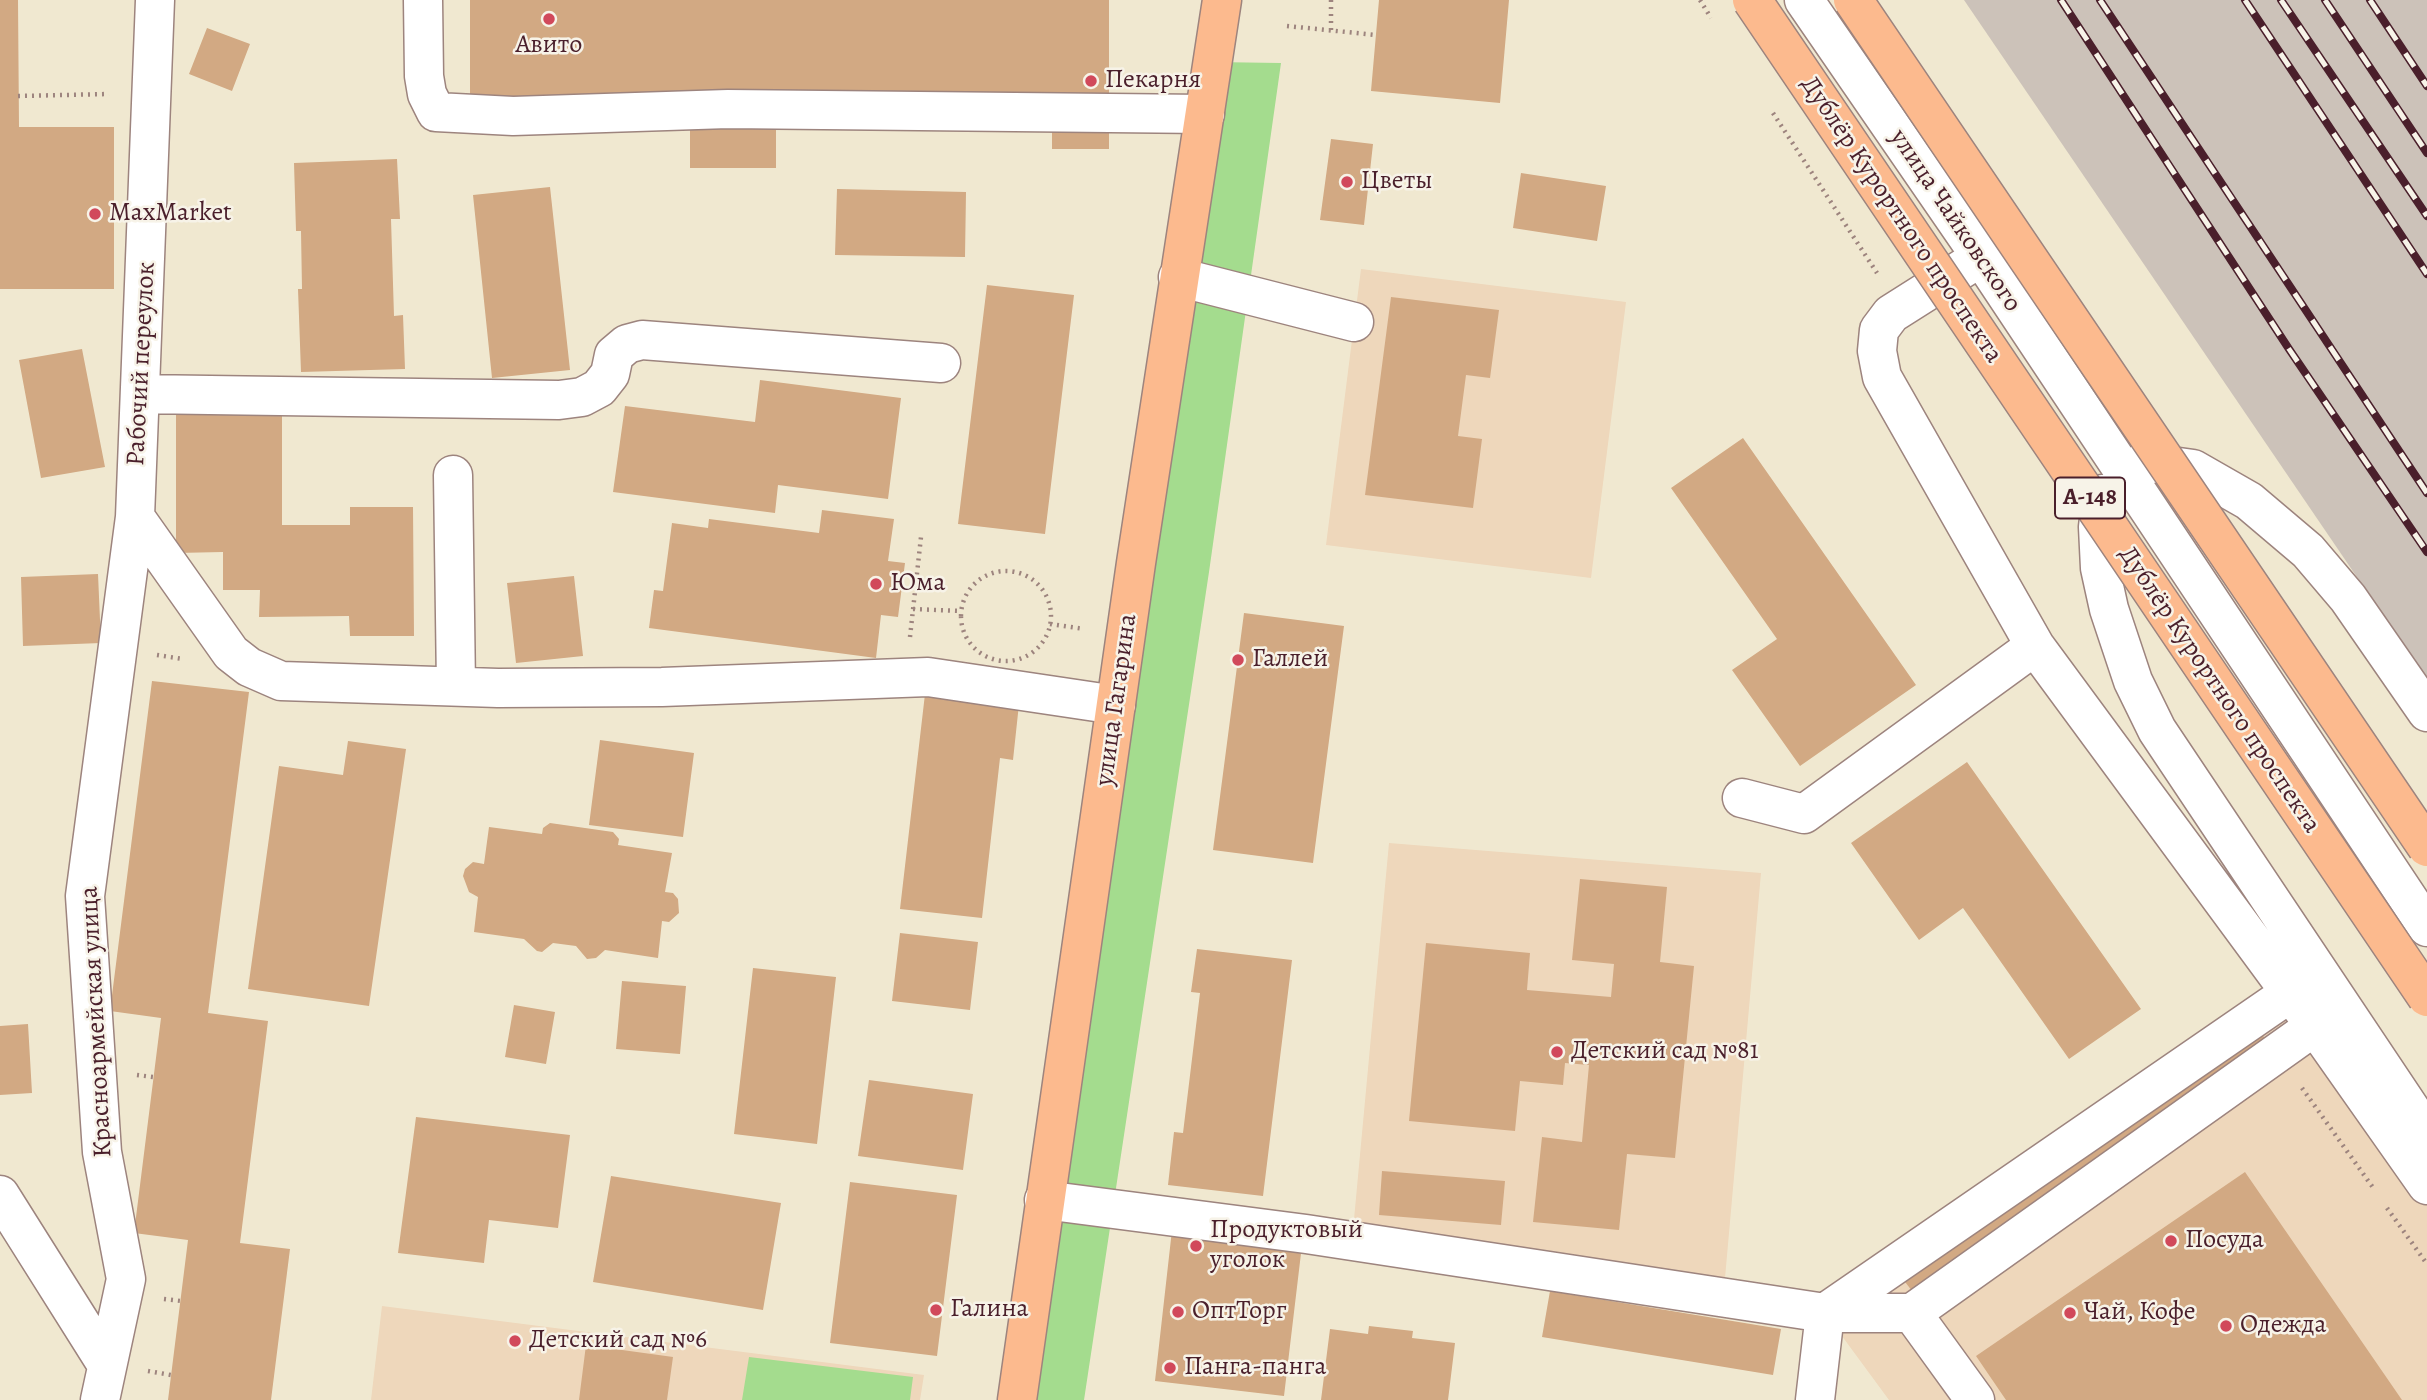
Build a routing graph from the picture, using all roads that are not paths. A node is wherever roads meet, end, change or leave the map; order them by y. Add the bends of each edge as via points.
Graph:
1 (155, 0) edge
2 (424, 0) edge
3 (1222, 0) edge
4 (1752, 0) edge
5 (1804, 0) edge
6 (1853, 0) edge
7 (1205, 114) junction
8 (1982, 257) junction
9 (1178, 277) junction
10 (1354, 322) dead end
11 (941, 363) dead end
12 (140, 394) junction
13 (2104, 444) junction
14 (453, 475) dead end
15 (135, 517) junction
16 (2035, 646) junction
17 (456, 685) junction
18 (1116, 705) junction
19 (2427, 712) edge
20 (1742, 798) dead end
21 (2427, 847) edge
22 (2427, 927) edge
23 (2290, 993) junction
24 (2427, 997) edge
25 (2315, 1026) junction
26 (2427, 1134) edge
27 (2427, 1185) edge
28 (0, 1195) edge
29 (1044, 1200) junction
30 (1825, 1313) junction
31 (1912, 1313) junction
32 (103, 1383) edge
33 (1017, 1400) edge
34 (1815, 1400) edge
35 (1975, 1400) edge

1 - 12 street, Рабочий переулок
2 - 7 street via 425,76 436,112 513,116 728,109
3 - 7 main road, улица Гагарина
4 - 24 main road, Дублёр Курортного проспекта / А-148, bridge
5 - 8 street, улица Чайковского
6 - 21 main road, bridge
7 - 9 main road, улица Гагарина
8 - 13 street, улица Чайковского
8 - 16 street via 1891,314 1879,330 1877,351 1882,377 1896,405
9 - 10 street
9 - 18 main road, улица Гагарина
11 - 12 street via 642,340 627,344 614,355 610,374 599,388 582,397 559,400
12 - 15 street, Рабочий переулок
13 - 19 street, А-148 via 2134,461 2193,469 2249,500 2308,551 2332,579
13 - 22 street, улица Чайковского
13 - 26 street, А-148 via 2108,463 2099,505 2100,568 2133,681 2157,730
14 - 17 street
15 - 17 street via 231,653 249,667 281,681
15 - 32 street, Красноармейская улица via 85,896 102,1152 126,1279
16 - 20 street via 1804,814
16 - 23 street
17 - 18 street via 662,687 928,677
18 - 29 main road, улица Гагарина
23 - 25 street
23 - 30 street
25 - 27 street
25 - 31 street
28 - 32 street
29 - 30 street via 1306,1234
29 - 33 main road, улица Гагарина
30 - 31 street
30 - 34 street
31 - 35 street

